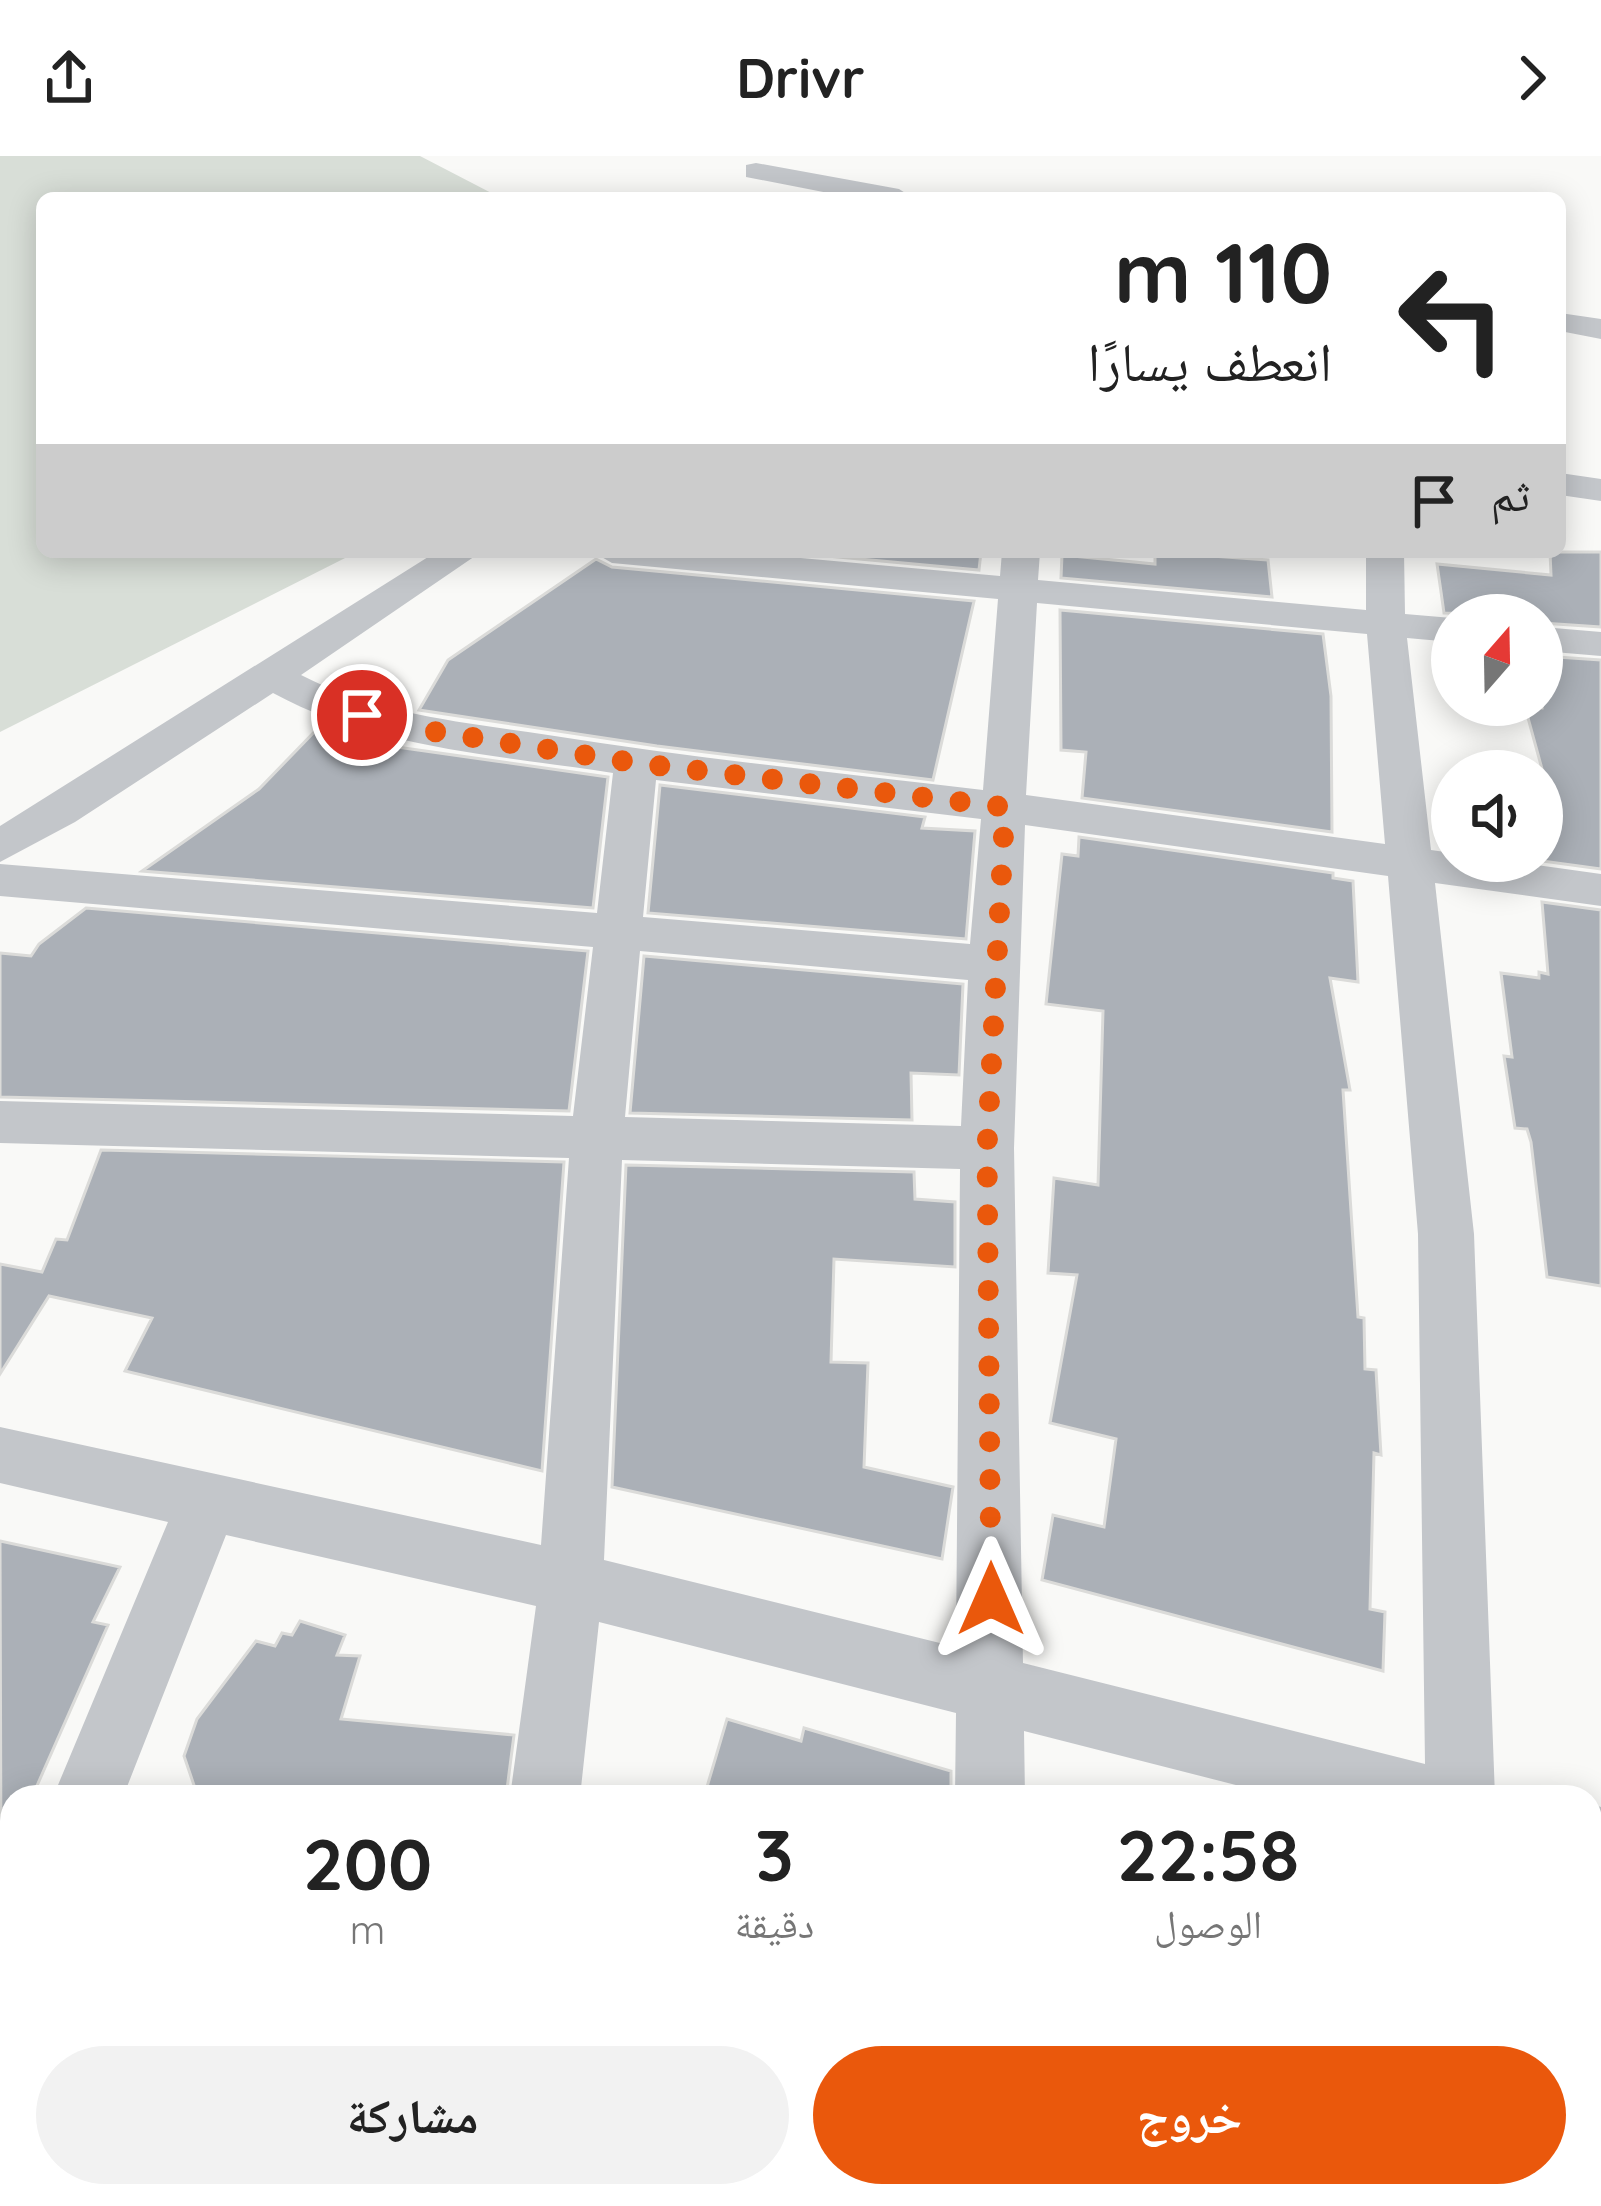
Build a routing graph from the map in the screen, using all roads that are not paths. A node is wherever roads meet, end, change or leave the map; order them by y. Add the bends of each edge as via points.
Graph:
1 (755, 175) edge
2 (861, 192) edge
3 (1566, 323) edge
4 (1601, 329) edge
5 (1566, 485) edge
6 (1601, 490) edge
7 (453, 558) edge
8 (741, 558) edge
9 (1385, 558) edge
10 (1021, 571) edge
11 (1385, 624) junction
12 (1431, 628) edge
13 (1563, 641) edge
14 (1601, 644) edge
15 (269, 674) junction
16 (636, 763) junction
17 (1005, 807) junction
18 (0, 845) edge
19 (1410, 861) junction
20 (0, 880) edge
21 (1601, 890) edge
22 (619, 931) junction
23 (993, 964) junction
24 (0, 1122) edge
25 (597, 1135) junction
26 (987, 1148) junction
27 (0, 1454) edge
28 (207, 1502) junction
29 (572, 1583) junction
30 (991, 1689) junction
31 (93, 1785) edge
32 (547, 1785) edge
33 (990, 1785) edge
34 (1372, 1785) edge
35 (1460, 1785) edge

1 - 2 street
3 - 4 street
5 - 6 street
7 - 15 street
8 - 10 street
9 - 11 street
10 - 11 street
10 - 17 street
11 - 12 street
11 - 19 street
13 - 14 street
15 - 16 street via 325,704 399,726
15 - 18 street via 142,764
16 - 17 street
16 - 22 street
17 - 19 street
17 - 23 street
19 - 21 street
19 - 35 street via 1446,1234
20 - 22 street
22 - 23 street
22 - 25 street
23 - 26 street
24 - 25 street
25 - 26 street
25 - 29 street
26 - 30 street
27 - 28 street
28 - 29 street
28 - 31 street
29 - 30 street
29 - 32 street
30 - 33 street
30 - 34 street

